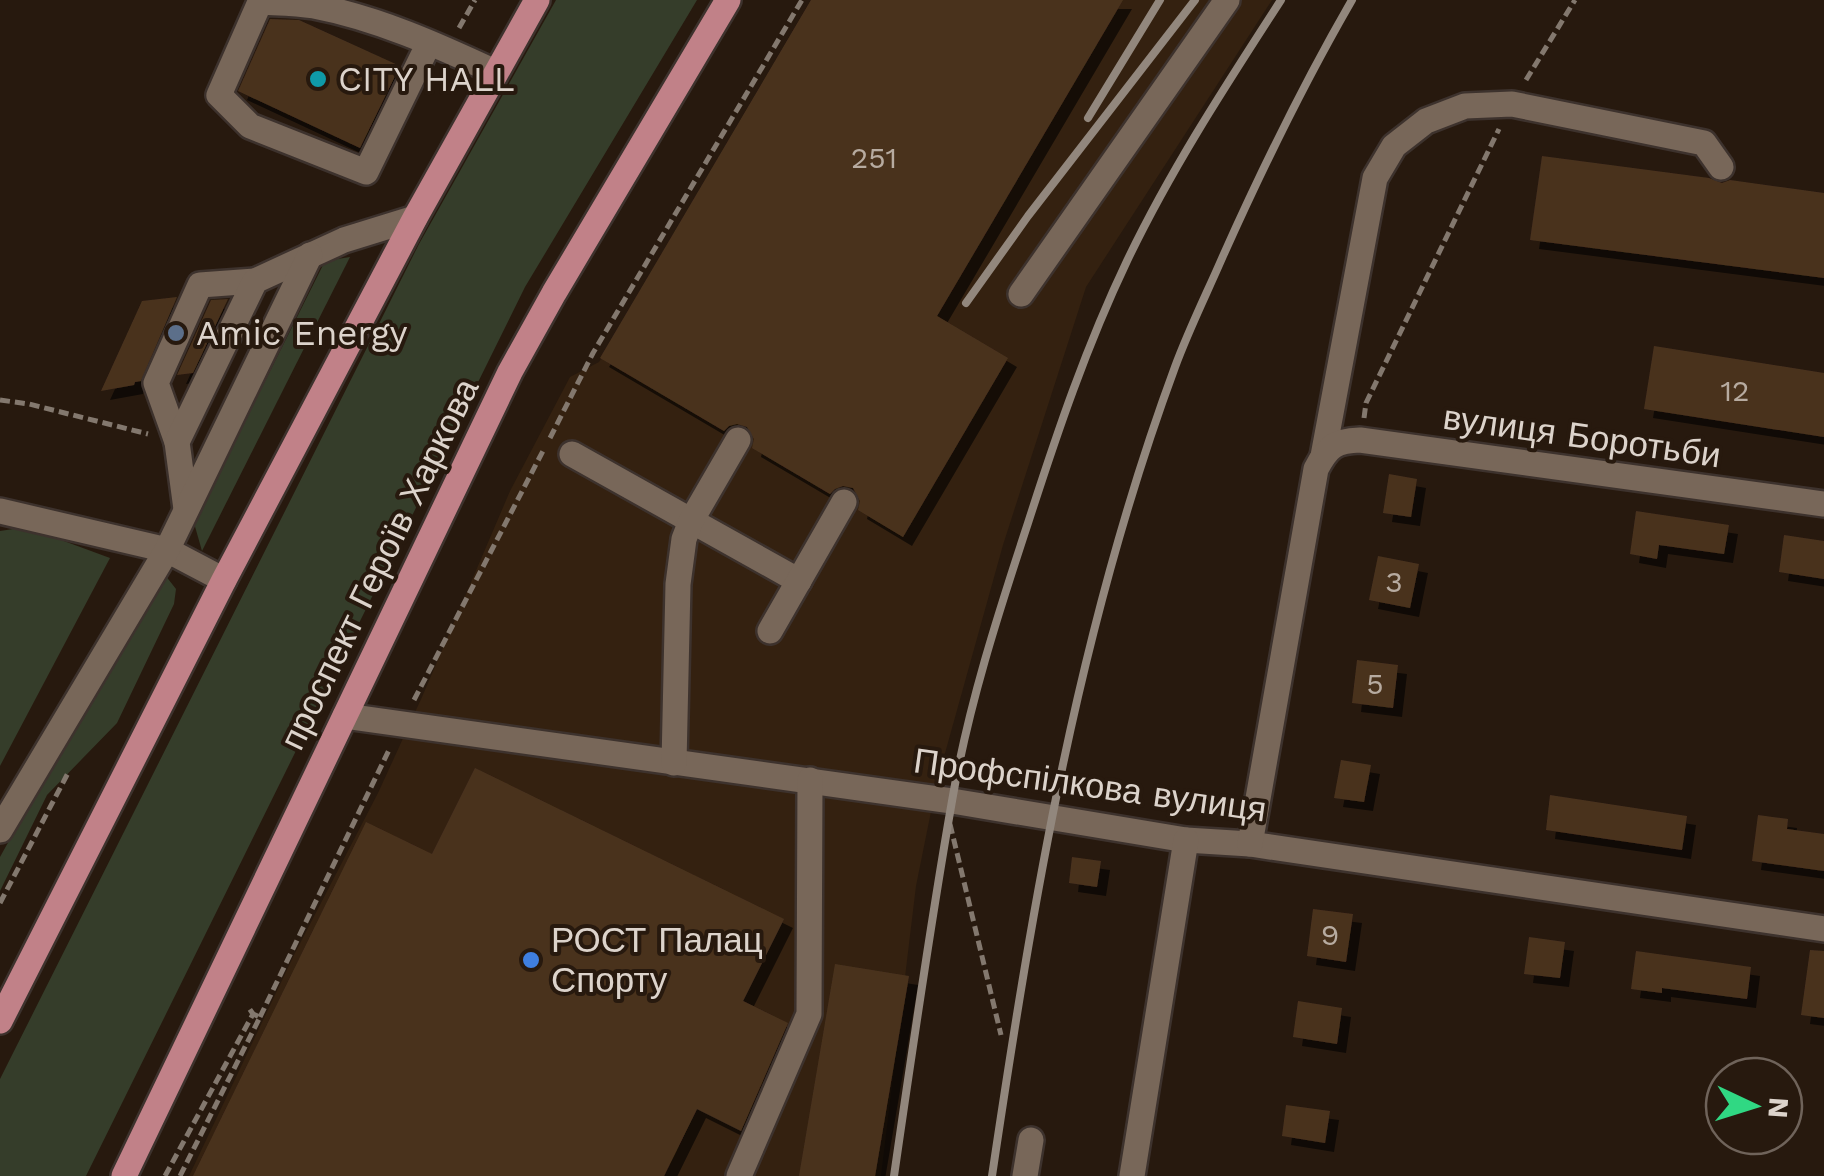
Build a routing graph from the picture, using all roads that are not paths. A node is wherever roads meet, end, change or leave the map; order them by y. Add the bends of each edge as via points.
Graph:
1 (537, 0) edge
2 (728, 0) edge
3 (1227, 0) edge
4 (428, 42) junction
5 (495, 72) junction
6 (1721, 168) dead end
7 (415, 218) junction
8 (310, 255) junction
9 (255, 281) junction
10 (1021, 294) dead end
11 (738, 440) dead end
12 (177, 442) junction
13 (1327, 451) junction
14 (572, 454) dead end
15 (844, 502) dead end
16 (1824, 504) edge
17 (186, 509) junction
18 (0, 511) edge
19 (691, 520) junction
20 (167, 550) junction
21 (224, 580) junction
22 (798, 581) junction
23 (770, 632) dead end
24 (345, 716) junction
25 (674, 762) junction
26 (810, 780) junction
27 (0, 830) edge
28 (1186, 840) junction
29 (1250, 844) junction
30 (1824, 930) edge
31 (0, 1021) edge
32 (1031, 1140) dead end
33 (124, 1176) edge
34 (740, 1176) edge
35 (1026, 1176) edge
36 (1132, 1176) edge

1 - 5 main road
2 - 24 main road, проспект Героїв Харкова via 527,340
3 - 10 street
4 - 4 street via 312,6 260,2 220,94 250,126 366,172
4 - 5 street
5 - 7 main road
6 - 13 street via 1704,143 1512,104 1466,106 1426,122 1394,146 1375,178
7 - 8 street
7 - 21 main road
8 - 9 street
8 - 17 street
9 - 12 street
9 - 12 street via 200,285 156,383
11 - 19 street
12 - 17 street
13 - 16 street, вулиця Боротьби via 1344,440 1360,440
13 - 29 street via 1316,469
14 - 19 street
15 - 22 street
17 - 20 street
18 - 20 street
19 - 22 street
19 - 25 street via 678,584
20 - 21 street
20 - 27 street
21 - 31 main road
22 - 23 street
24 - 25 street, Профспілкова вулиця
24 - 33 main road, проспект Героїв Харкова
25 - 26 street, Профспілкова вулиця
26 - 28 street, Профспілкова вулиця
26 - 34 street via 809,1014
28 - 29 street, Профспілкова вулиця
28 - 36 street
29 - 30 street, Профспілкова вулиця
32 - 35 street

